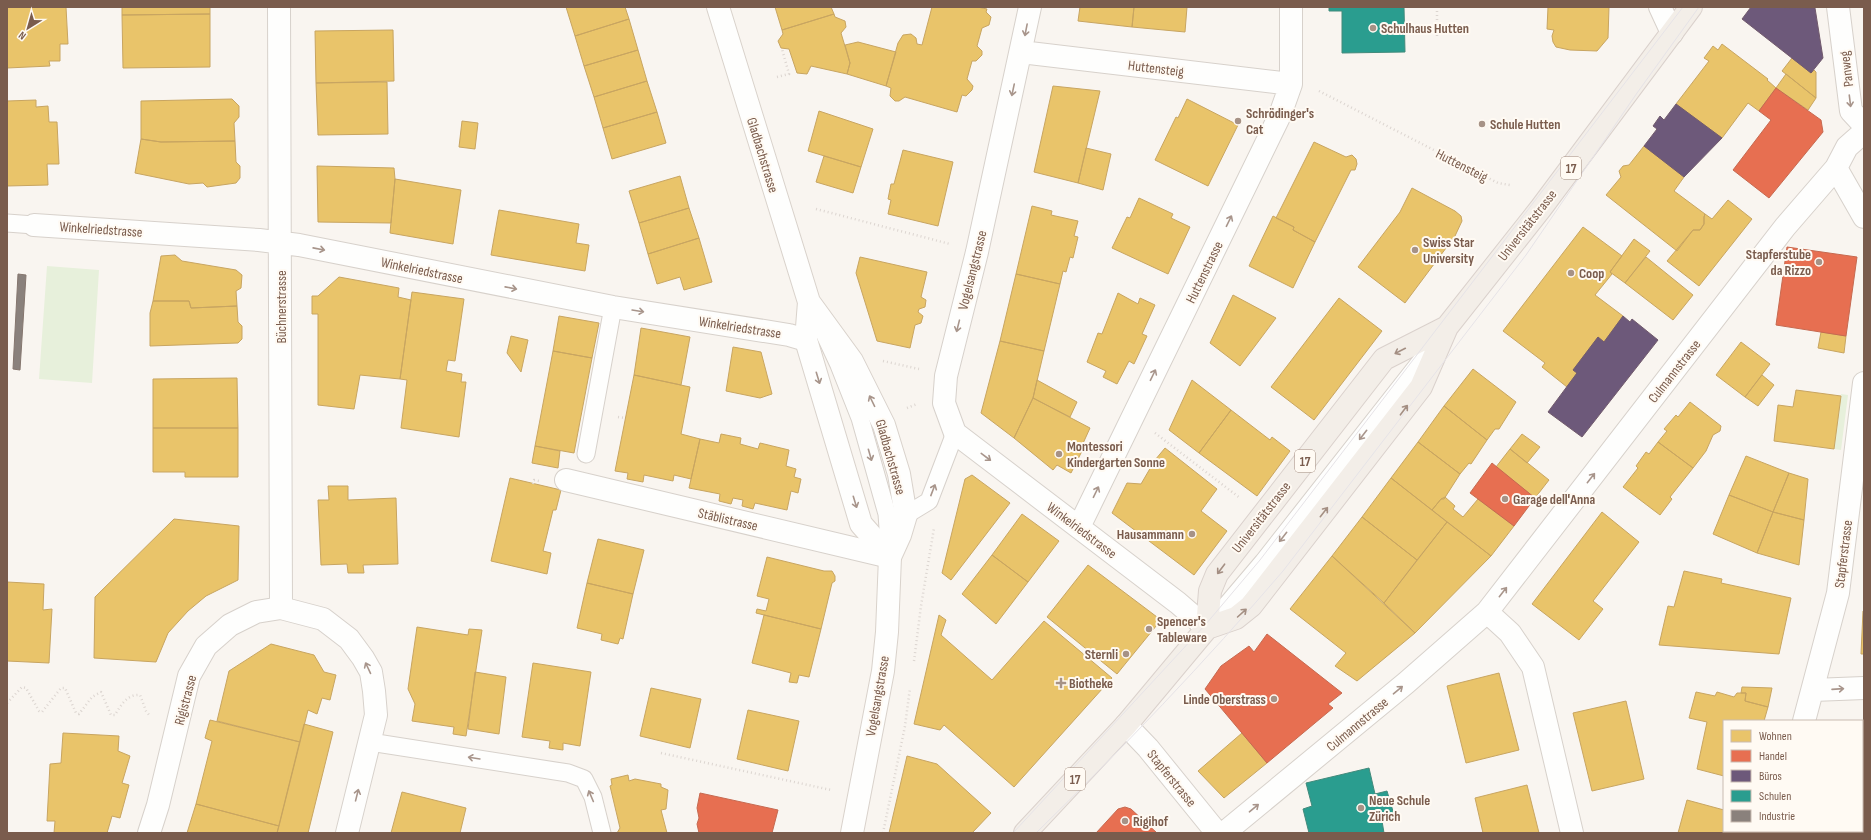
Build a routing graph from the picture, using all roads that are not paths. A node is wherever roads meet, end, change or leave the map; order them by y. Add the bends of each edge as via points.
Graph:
1 (278, 7) edge
2 (718, 7) edge
3 (1030, 7) edge
4 (1291, 7) edge
5 (1660, 7) edge
6 (1691, 7) edge
7 (1838, 7) edge
8 (1672, 33) junction
9 (1021, 52) junction
10 (1291, 84) junction
11 (1864, 125) edge
12 (1864, 132) edge
13 (1836, 168) junction
14 (1864, 217) edge
15 (7, 222) edge
16 (34, 225) joint
17 (280, 242) junction
18 (809, 302) junction
19 (613, 307) junction
20 (1447, 327) junction
21 (806, 340) junction
22 (1864, 383) edge
23 (955, 433) junction
24 (586, 454) dead end
25 (566, 480) dead end
26 (906, 515) junction
27 (1079, 527) junction
28 (890, 557) junction
29 (281, 608) junction
30 (1487, 612) junction
31 (1207, 628) junction
32 (1864, 688) edge
33 (1813, 690) junction
34 (1804, 720) edge
35 (1126, 725) junction
36 (370, 742) junction
37 (149, 833) edge
38 (347, 833) edge
39 (602, 833) edge
40 (852, 833) edge
41 (1025, 833) edge
42 (1217, 833) edge
43 (1224, 833) edge
44 (1572, 833) edge

1 - 17 street, Büchnerstrasse
2 - 18 street, Gladbachstrasse
3 -> 9 street, Vogelsangstrasse
4 - 10 street, Huttenstrasse
5 - 8 street
6 - 8 main road, Universitätstrasse / 17
7 -> 11 street, Panweg via 1851,111
8 - 20 main road, Universitätstrasse / 17 via 1541,208
9 - 10 street, Huttensteig
9 -> 23 street, Vogelsangstrasse via 977,252 946,376 944,403
27 -> 10 street, Huttenstrasse via 1280,115
12 - 13 street, Culmannstrasse via 1847,148
13 - 14 street
30 -> 13 street, Culmannstrasse via 1785,228
15 - 16 lane
16 - 17 street, Winkelriedstrasse
17 -> 19 street, Winkelriedstrasse
17 - 29 street, Büchnerstrasse
18 - 21 street, Gladbachstrasse
26 -> 18 street, Gladbachstrasse via 899,474 884,425 852,361
18 -> 28 lane, Gladbachstrasse via 839,365 860,418 887,514
19 -> 21 street, Winkelriedstrasse via 789,335
19 - 24 lane
20 - 31 main road, Universitätstrasse / 17 via 1421,387 1251,606 1236,618
20 -> 31 main road, Universitätstrasse / 17 via 1384,359 1217,574 1210,591
21 -> 28 street, Gladbachstrasse via 861,524
22 - 33 street, Stapferstrasse via 1838,593
26 -> 23 lane via 929,501
23 -> 27 street, Winkelriedstrasse
25 - 28 street, Stäblistrasse
26 - 28 street, Gladbachstrasse
27 - 31 street, Winkelriedstrasse
28 - 40 street, Vogelsangstrasse via 883,670
36 -> 29 street, Rigistrasse via 376,715 371,672 363,658 349,639 323,619
29 - 37 street, Rigistrasse via 256,612 230,625 206,646 189,676
43 -> 30 street, Culmannstrasse via 1406,683
30 - 44 street via 1510,633 1533,667
31 - 35 main road, 17
33 -> 32 street
33 - 34 street, Stapferstrasse
35 - 41 main road, 17
35 - 42 street, Stapferstrasse via 1148,748
38 -> 36 street, Rigistrasse
39 -> 36 lane via 593,797 584,779 568,773

